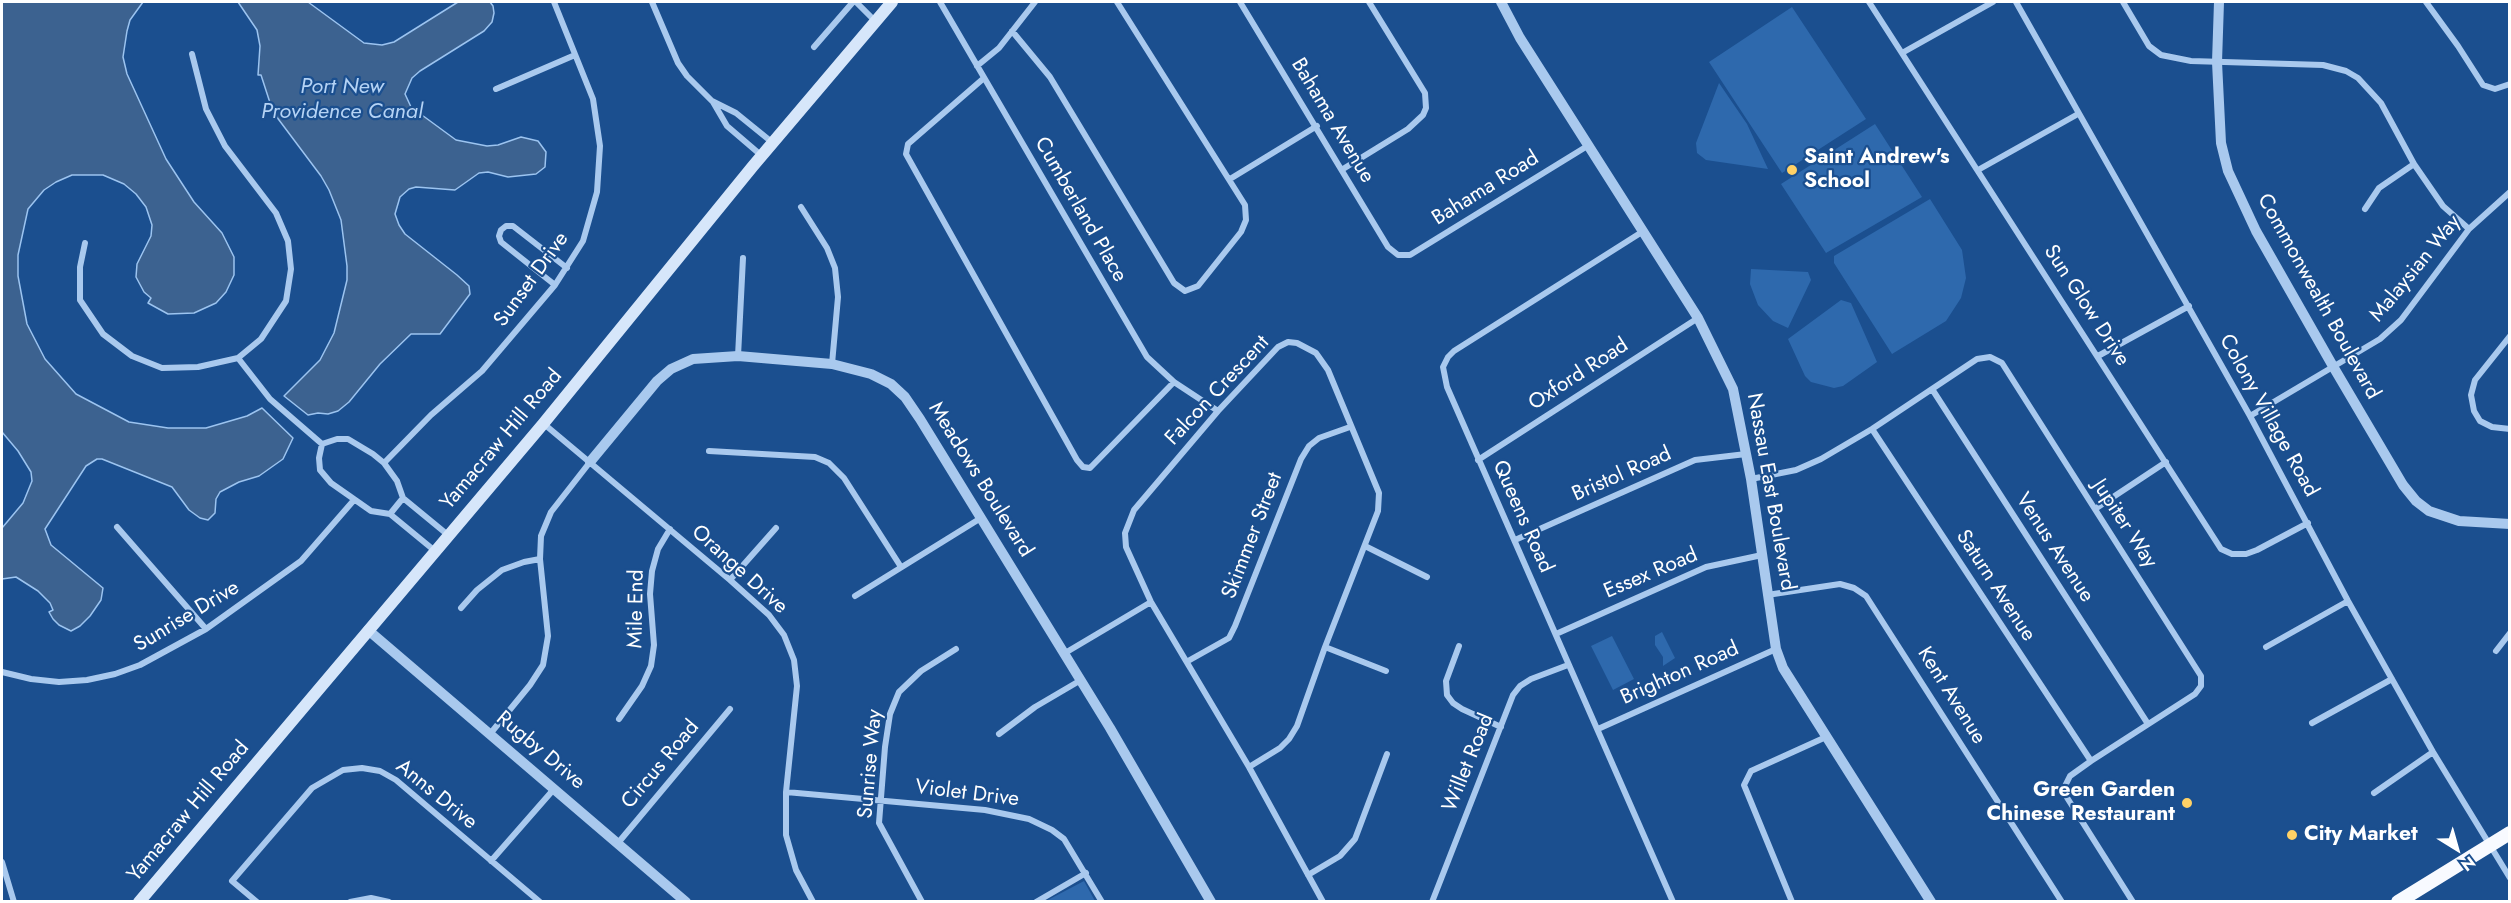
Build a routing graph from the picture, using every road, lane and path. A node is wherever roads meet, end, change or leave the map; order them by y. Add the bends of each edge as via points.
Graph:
1 (554, 2) edge
2 (652, 2) edge
3 (854, 2) edge
4 (892, 2) edge
5 (940, 2) edge
6 (1035, 2) edge
7 (1118, 2) edge
8 (1240, 2) edge
9 (1370, 2) edge
10 (1500, 2) edge
11 (1869, 2) edge
12 (1993, 2) edge
13 (2016, 2) edge
14 (2123, 2) edge
15 (2219, 2) edge
16 (2426, 2) edge
17 (875, 21) junction
18 (1012, 31) junction
19 (814, 47) dead end
20 (1902, 53) junction
21 (192, 54) dead end
22 (575, 55) junction
23 (2217, 62) junction
24 (977, 66) junction
25 (984, 78) junction
26 (2510, 84) edge
27 (496, 89) dead end
28 (712, 101) junction
29 (2078, 114) junction
30 (1317, 126) junction
31 (773, 144) junction
32 (1589, 144) junction
33 (762, 156) junction
34 (2414, 164) junction
35 (1342, 169) junction
36 (1978, 170) junction
37 (1230, 179) junction
38 (2510, 192) edge
39 (801, 207) dead end
40 (2365, 209) dead end
41 (2469, 229) junction
42 (1642, 232) junction
43 (85, 243) dead end
44 (1398, 255) joint
45 (743, 258) dead end
46 (567, 268) junction
47 (555, 285) junction
48 (2189, 306) junction
49 (1698, 318) junction
50 (2510, 336) edge
51 (738, 356) junction
52 (2098, 356) junction
53 (238, 358) junction
54 (832, 364) junction
55 (2334, 368) junction
56 (1174, 382) junction
57 (1932, 389) junction
58 (1218, 411) junction
59 (2250, 416) junction
60 (543, 424) junction
61 (1350, 427) junction
62 (1872, 429) junction
63 (2510, 429) edge
64 (322, 444) junction
65 (709, 450) dead end
66 (1747, 454) junction
67 (1478, 460) junction
68 (590, 462) junction
69 (2166, 462) junction
70 (384, 463) junction
71 (1751, 478) junction
72 (403, 498) junction
73 (354, 500) junction
74 (2095, 509) junction
75 (390, 514) junction
76 (981, 518) junction
77 (2308, 523) junction
78 (2510, 524) edge
79 (117, 527) dead end
80 (776, 528) dead end
81 (670, 529) junction
82 (448, 535) junction
83 (1515, 540) junction
84 (1365, 546) junction
85 (435, 550) junction
86 (1762, 555) junction
87 (540, 559) junction
88 (901, 567) junction
89 (1427, 577) dead end
90 (730, 580) junction
91 (1767, 595) junction
92 (855, 596) dead end
93 (1151, 602) junction
94 (2348, 602) junction
95 (461, 608) dead end
96 (206, 629) junction
97 (368, 630) junction
98 (2510, 633) edge
99 (1556, 634) junction
100 (1459, 646) dead end
101 (1325, 647) junction
102 (2266, 647) dead end
103 (956, 649) dead end
104 (1776, 649) junction
105 (2496, 651) dead end
106 (1065, 653) junction
107 (1188, 661) junction
108 (1568, 665) junction
109 (1386, 671) dead end
110 (2, 672) edge
111 (2392, 679) junction
112 (1081, 680) junction
113 (730, 709) dead end
114 (619, 719) dead end
115 (2312, 723) dead end
116 (2148, 724) junction
117 (1501, 726) junction
118 (1598, 729) junction
119 (490, 734) junction
120 (999, 734) dead end
121 (1826, 737) junction
122 (2433, 752) junction
123 (1387, 754) dead end
124 (2091, 761) junction
125 (1249, 767) junction
126 (554, 789) junction
127 (786, 792) junction
128 (2374, 793) dead end
129 (880, 801) junction
130 (2510, 833) edge
131 (618, 843) junction
132 (2489, 846) junction
133 (491, 861) junction
134 (2, 862) edge
135 (1086, 873) junction
136 (1308, 876) junction
137 (2510, 878) edge
138 (2405, 900) edge
139 (14, 902) edge
140 (138, 902) edge
141 (256, 902) edge
142 (350, 902) edge
143 (389, 902) edge
144 (540, 902) edge
145 (686, 902) edge
146 (813, 902) edge
147 (922, 902) edge
148 (1036, 902) edge
149 (1102, 902) edge
150 (1210, 902) edge
151 (1323, 902) edge
152 (1432, 902) edge
153 (1674, 902) edge
154 (1792, 902) edge
155 (1931, 902) edge
156 (2062, 902) edge
157 (2133, 902) edge

1 - 22 street, Sunset Drive
2 - 28 street via 678,63
3 - 17 street
3 - 19 street
4 - 17 main road, Yamacraw Hill Road
5 - 24 street, Cumberland Place
6 - 18 street
7 - 37 street
8 - 30 street, Bahama Avenue
9 - 35 street via 1425,93 1426,108 1408,129
10 - 32 street, Nassau East Boulevard
11 - 20 street, Sun Glow Drive
12 - 20 street
13 - 29 street, Colony Village Road
14 - 23 street via 2149,46 2161,55 2191,62
15 - 23 street, Commonwealth Boulevard
16 - 26 street via 2483,86 2495,89
17 - 31 main road, Yamacraw Hill Road
18 - 24 street
18 - 37 street via 1050,77 1174,283 1185,291 1198,286 1241,232 1246,220 1245,205
20 - 36 street, Sun Glow Drive
21 - 53 street via 206,108 225,146 276,213 288,241 291,269 286,301 261,339
22 - 27 street
22 - 46 street, Sunset Drive via 593,99 600,146 597,192 584,241
23 - 34 street via 2323,65 2346,71 2381,103
23 - 55 street, Commonwealth Boulevard via 2222,143 2228,171 2256,231
24 - 25 street, Cumberland Place
25 - 56 street, Cumberland Place via 1147,357
25 - 56 street via 908,144 906,154 1083,467 1090,468
28 - 31 street via 736,113
28 - 33 street via 727,126
29 - 36 street
29 - 48 street, Colony Village Road
30 - 35 street, Bahama Avenue
30 - 37 street
31 - 33 main road, Yamacraw Hill Road
32 - 42 street, Nassau East Boulevard
32 - 44 street, Bahama Road via 1410,255
33 - 60 main road, Yamacraw Hill Road
34 - 40 street via 2379,188
34 - 41 street via 2443,206
35 - 44 street, Bahama Avenue via 1388,247
36 - 52 street, Sun Glow Drive
38 - 41 street, Malaysian Way
39 - 54 street via 835,268 838,297
41 - 55 street, Malaysian Way via 2401,320 2380,339
42 - 49 street, Nassau East Boulevard
42 - 67 street, Queens Road via 1448,357 1443,368 1445,380
43 - 53 street via 80,300 103,333 132,356 162,369 198,367
45 - 51 street
46 - 47 street, Sunset Drive
46 - 47 street via 513,226 501,230 501,242
47 - 70 street, Sunset Drive via 482,371
48 - 52 street
48 - 59 street, Colony Village Road
49 - 66 street, Nassau East Boulevard via 1733,389
49 - 67 street, Oxford Road
50 - 63 street via 2475,380 2471,395 2480,421
51 - 54 street, Meadows Boulevard
51 - 68 street, Meadows Boulevard via 699,358 671,369
52 - 69 street, Sun Glow Drive
53 - 64 street via 270,399
54 - 76 street, Meadows Boulevard via 871,374 899,390
55 - 59 street, Malaysian Way
55 - 78 street, Commonwealth Boulevard via 2416,501 2429,511 2459,521
56 - 58 street, Cumberland Place
57 - 62 street, Jupiter Way
57 - 74 street, Jupiter Way via 1977,359 1997,359
57 - 116 street, Venus Avenue
58 - 61 street, Falcon Crescent via 1278,347 1298,343 1323,361
58 - 93 street, Falcon Crescent via 1138,505 1127,524 1126,547
59 - 77 street, Colony Village Road
60 - 68 street, Orange Drive
60 - 82 main road, Yamacraw Hill Road
61 - 84 street, Falcon Crescent via 1379,493 1378,511
61 - 107 street, Skimmer Street via 1319,438 1309,446 1229,638
62 - 71 street, Jupiter Way via 1796,470
62 - 124 street, Saturn Avenue
64 - 70 street via 348,439
64 - 73 street via 320,470
65 - 88 street via 814,457 829,463 844,478
66 - 71 street, Nassau East Boulevard
66 - 83 street, Bristol Road via 1695,460
67 - 83 street, Queens Road
68 - 81 street, Orange Drive
68 - 87 street via 548,518
69 - 74 street
69 - 77 street, Sun Glow Drive via 2221,549 2232,554 2257,550
70 - 72 street
71 - 86 street, Nassau East Boulevard
72 - 75 street
72 - 82 street
73 - 75 street via 371,512
73 - 96 street, Sunrise Drive via 301,561
74 - 116 street, Jupiter Way via 2201,676 2201,686 2195,694
75 - 85 street
76 - 88 street
76 - 106 street, Meadows Boulevard
77 - 94 street, Colony Village Road
79 - 96 street
80 - 90 street
81 - 90 street, Orange Drive
81 - 114 street, Mile End via 658,549 652,571 651,666
82 - 85 main road, Yamacraw Hill Road
83 - 99 street, Queens Road
84 - 89 street
84 - 101 street, Falcon Crescent
85 - 97 main road, Yamacraw Hill Road
86 - 91 street, Nassau East Boulevard
86 - 99 street, Essex Road via 1706,567
87 - 95 street via 502,570
87 - 119 street via 548,626 545,658 534,680
88 - 92 street
90 - 127 street, Orange Drive via 775,622 794,660 797,698
91 - 104 street, Nassau East Boulevard
91 - 156 street, Kent Avenue via 1840,584 1866,596
93 - 106 street
93 - 107 street, Falcon Crescent
94 - 102 street
94 - 111 street, Colony Village Road
96 - 110 street, Sunrise Drive via 140,665 87,680 59,682
97 - 119 street, Rugby Drive
97 - 140 main road, Yamacraw Hill Road
98 - 105 street
99 - 108 street, Queens Road
100 - 117 street via 1446,681 1447,695 1462,709
101 - 109 street
101 - 125 street, Falcon Crescent via 1289,739
103 - 129 street, Sunrise Way via 912,678 895,699 887,730
104 - 118 street, Brighton Road
104 - 121 street, Nassau East Boulevard via 1783,668
106 - 112 street, Meadows Boulevard
107 - 125 street, Falcon Crescent
108 - 117 street, Willet Road via 1520,687
108 - 118 street, Queens Road
111 - 115 street
111 - 122 street, Colony Village Road
112 - 120 street
112 - 150 street, Meadows Boulevard
113 - 131 street, Circus Road
116 - 124 street, Jupiter Way
117 - 152 street, Willet Road
118 - 153 street, Queens Road
119 - 126 street, Rugby Drive
121 - 154 street via 1751,771 1744,785
121 - 155 street, Nassau East Boulevard
122 - 128 street
122 - 132 street, Colony Village Road
123 - 136 street via 1355,839 1340,856
124 - 157 street, Jupiter Way via 2070,776 2066,796
125 - 136 street, Falcon Crescent
126 - 131 street, Rugby Drive
126 - 133 street
127 - 129 street, Violet Drive
127 - 146 street, Orange Drive via 790,852
129 - 135 street, Violet Drive via 1002,812 1029,819 1064,839
129 - 147 street, Sunrise Way via 881,829
130 - 132 highway
131 - 145 street, Rugby Drive
132 - 137 street, Colony Village Road
132 - 138 highway
133 - 141 street, Anns Drive via 387,774 350,768 324,779 306,793 232,881
133 - 144 street, Anns Drive
134 - 139 street
135 - 148 street
135 - 149 street, Violet Drive
136 - 151 street, Falcon Crescent
142 - 143 street via 371,898

